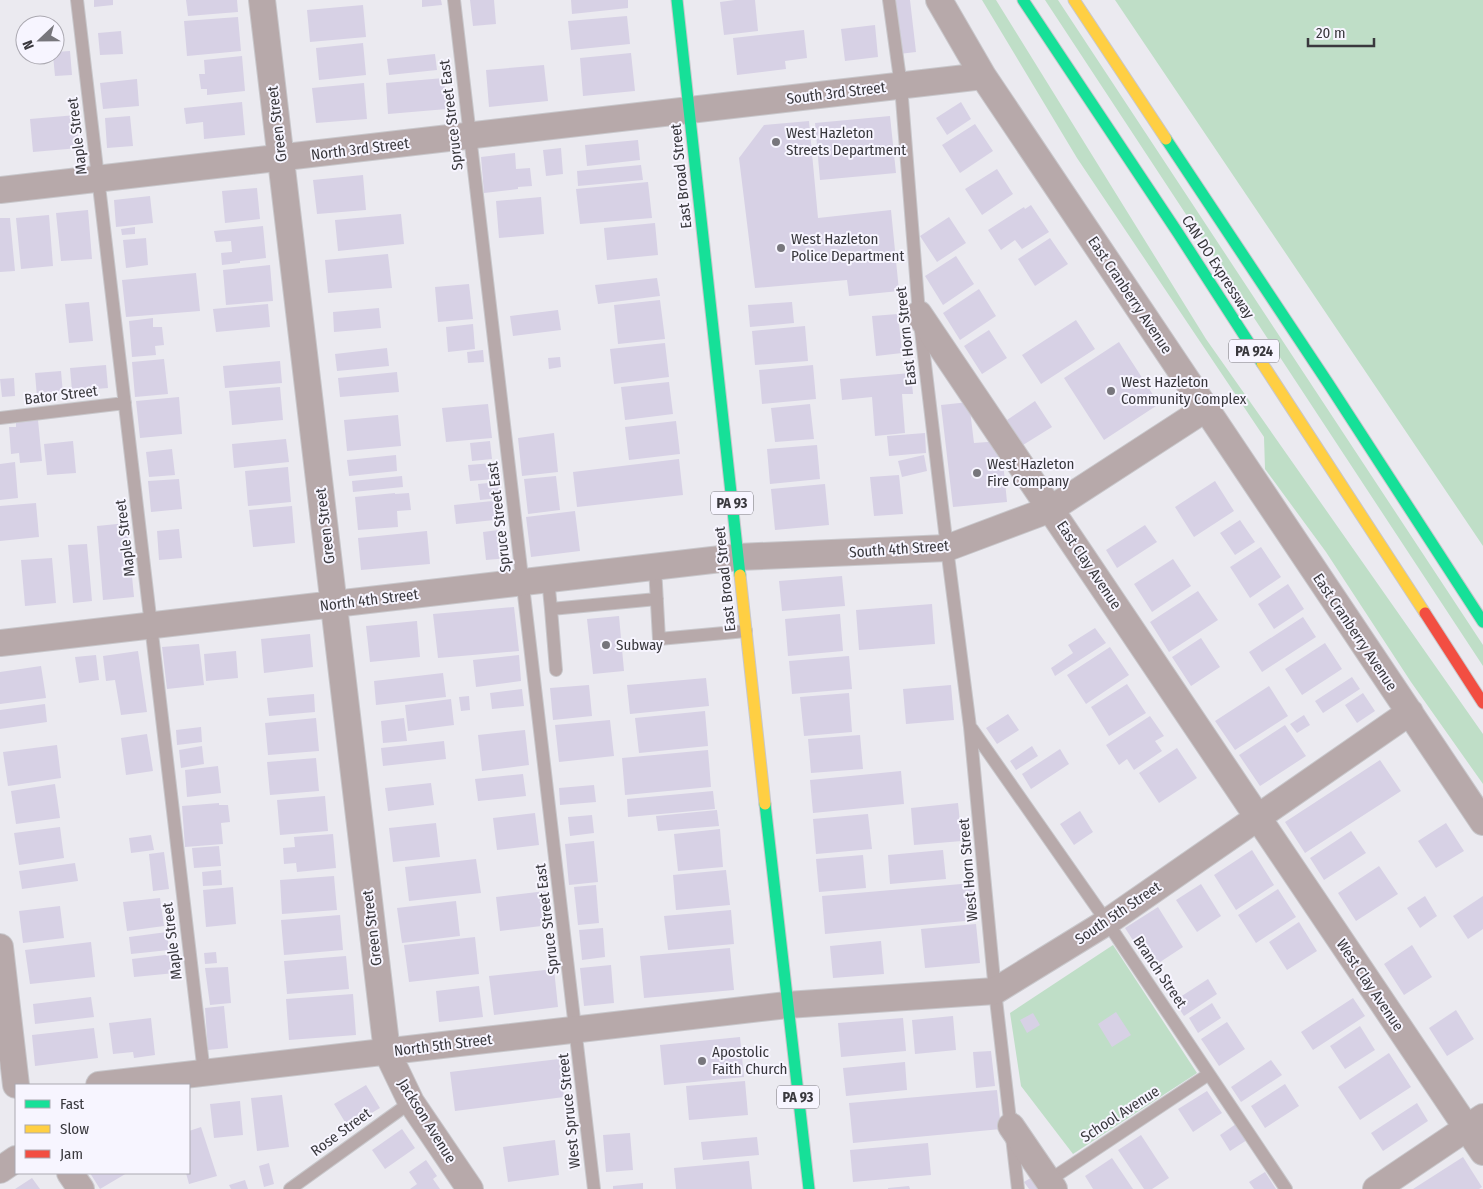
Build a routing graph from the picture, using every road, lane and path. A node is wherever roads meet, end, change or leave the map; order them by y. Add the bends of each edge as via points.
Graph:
1 (78, 0) edge
2 (262, 0) edge
3 (454, 0) edge
4 (677, 0) edge
5 (889, 0) edge
6 (939, 0) edge
7 (1023, 0) edge
8 (1074, 0) edge
9 (983, 76) junction
10 (901, 86) junction
11 (689, 110) junction
12 (470, 136) junction
13 (281, 158) junction
14 (98, 179) junction
15 (0, 190) edge
16 (919, 314) junction
17 (125, 403) junction
18 (1205, 409) junction
19 (0, 418) edge
20 (1051, 509) junction
21 (947, 548) junction
22 (738, 557) junction
23 (655, 567) junction
24 (536, 581) junction
25 (657, 599) junction
26 (334, 604) junction
27 (551, 609) junction
28 (1483, 622) edge
29 (151, 626) junction
30 (746, 631) junction
31 (0, 643) edge
32 (556, 670) dead end
33 (1483, 703) edge
34 (1410, 712) junction
35 (970, 727) junction
36 (1258, 817) junction
37 (1483, 822) edge
38 (1107, 922) junction
39 (0, 947) edge
40 (995, 991) junction
41 (787, 1005) junction
42 (576, 1030) junction
43 (387, 1052) junction
44 (204, 1073) junction
45 (1209, 1074) junction
46 (16, 1084) edge
47 (109, 1084) edge
48 (15, 1095) edge
49 (0, 1097) edge
50 (411, 1102) junction
51 (1475, 1122) edge
52 (1011, 1126) junction
53 (1483, 1152) edge
54 (15, 1160) edge
55 (0, 1170) edge
56 (71, 1174) edge
57 (1051, 1185) edge
58 (81, 1189) edge
59 (290, 1189) edge
60 (470, 1189) edge
61 (594, 1189) edge
62 (809, 1189) edge
63 (1018, 1189) edge
64 (1286, 1189) edge
65 (1376, 1189) edge

1 - 14 lane, Maple Street
2 - 13 street, Green Street
3 - 12 lane, Spruce Street East
4 - 11 main road, East Broad Street / PA 93
5 - 10 lane, East Horn Street
6 - 9 street, East Cranberry Avenue
7 - 33 main road, CAN DO Expressway / PA 924
8 - 28 main road, CAN DO Expressway / PA 924
9 - 10 street, South 3rd Street
9 - 18 street, East Cranberry Avenue
10 - 11 street, South 3rd Street
10 - 16 lane, East Horn Street
11 - 12 street, North 3rd Street
11 - 22 main road, East Broad Street / PA 93
12 - 13 street, North 3rd Street
12 - 24 lane, Spruce Street East
13 - 14 street, North 3rd Street
13 - 26 street, Green Street
14 - 15 street, North 3rd Street
14 - 17 lane, Maple Street
16 - 20 street, East Clay Avenue
16 - 21 lane, East Horn Street
17 - 19 lane, Bator Street
17 - 29 lane, Maple Street
18 - 20 street, South 4th Street
18 - 34 street, East Cranberry Avenue
20 - 21 street, South 4th Street
20 - 36 street, East Clay Avenue
21 - 22 street, South 4th Street
21 - 35 lane, West Horn Street
22 - 23 street, North 4th Street
22 - 30 main road, East Broad Street / PA 93
23 - 24 street, North 4th Street
23 - 25 lane
24 - 26 street, North 4th Street
24 - 27 lane
24 - 42 lane, Spruce Street East
25 - 27 lane
25 - 30 lane via 659,639
26 - 29 street, North 4th Street
26 - 43 street, Green Street
27 - 32 lane
29 - 31 street, North 4th Street
29 - 44 lane, Maple Street
30 - 41 main road, East Broad Street / PA 93
34 - 36 street, South 5th Street
34 - 37 street, East Cranberry Avenue
35 - 38 lane, Branch Street
35 - 40 lane, West Horn Street
36 - 38 street, South 5th Street
36 - 51 street, West Clay Avenue
38 - 40 street, South 5th Street
38 - 45 lane, Branch Street
39 - 46 street
40 - 41 street, South 5th Street
40 - 52 lane, West Horn Street
41 - 42 street, North 5th Street
41 - 62 main road, PA 93
42 - 43 street, North 5th Street
42 - 61 lane, West Spruce Street
43 - 44 street, North 5th Street
43 - 50 street, Jackson Avenue
44 - 47 street, North 5th Street
45 - 57 lane, School Avenue
45 - 64 lane, Branch Street
48 - 49 street
50 - 59 lane, Rose Street
50 - 60 street, Jackson Avenue
51 - 53 street, West Clay Avenue
51 - 65 street
52 - 57 street
52 - 63 lane, West Horn Street
54 - 55 street
56 - 58 street

